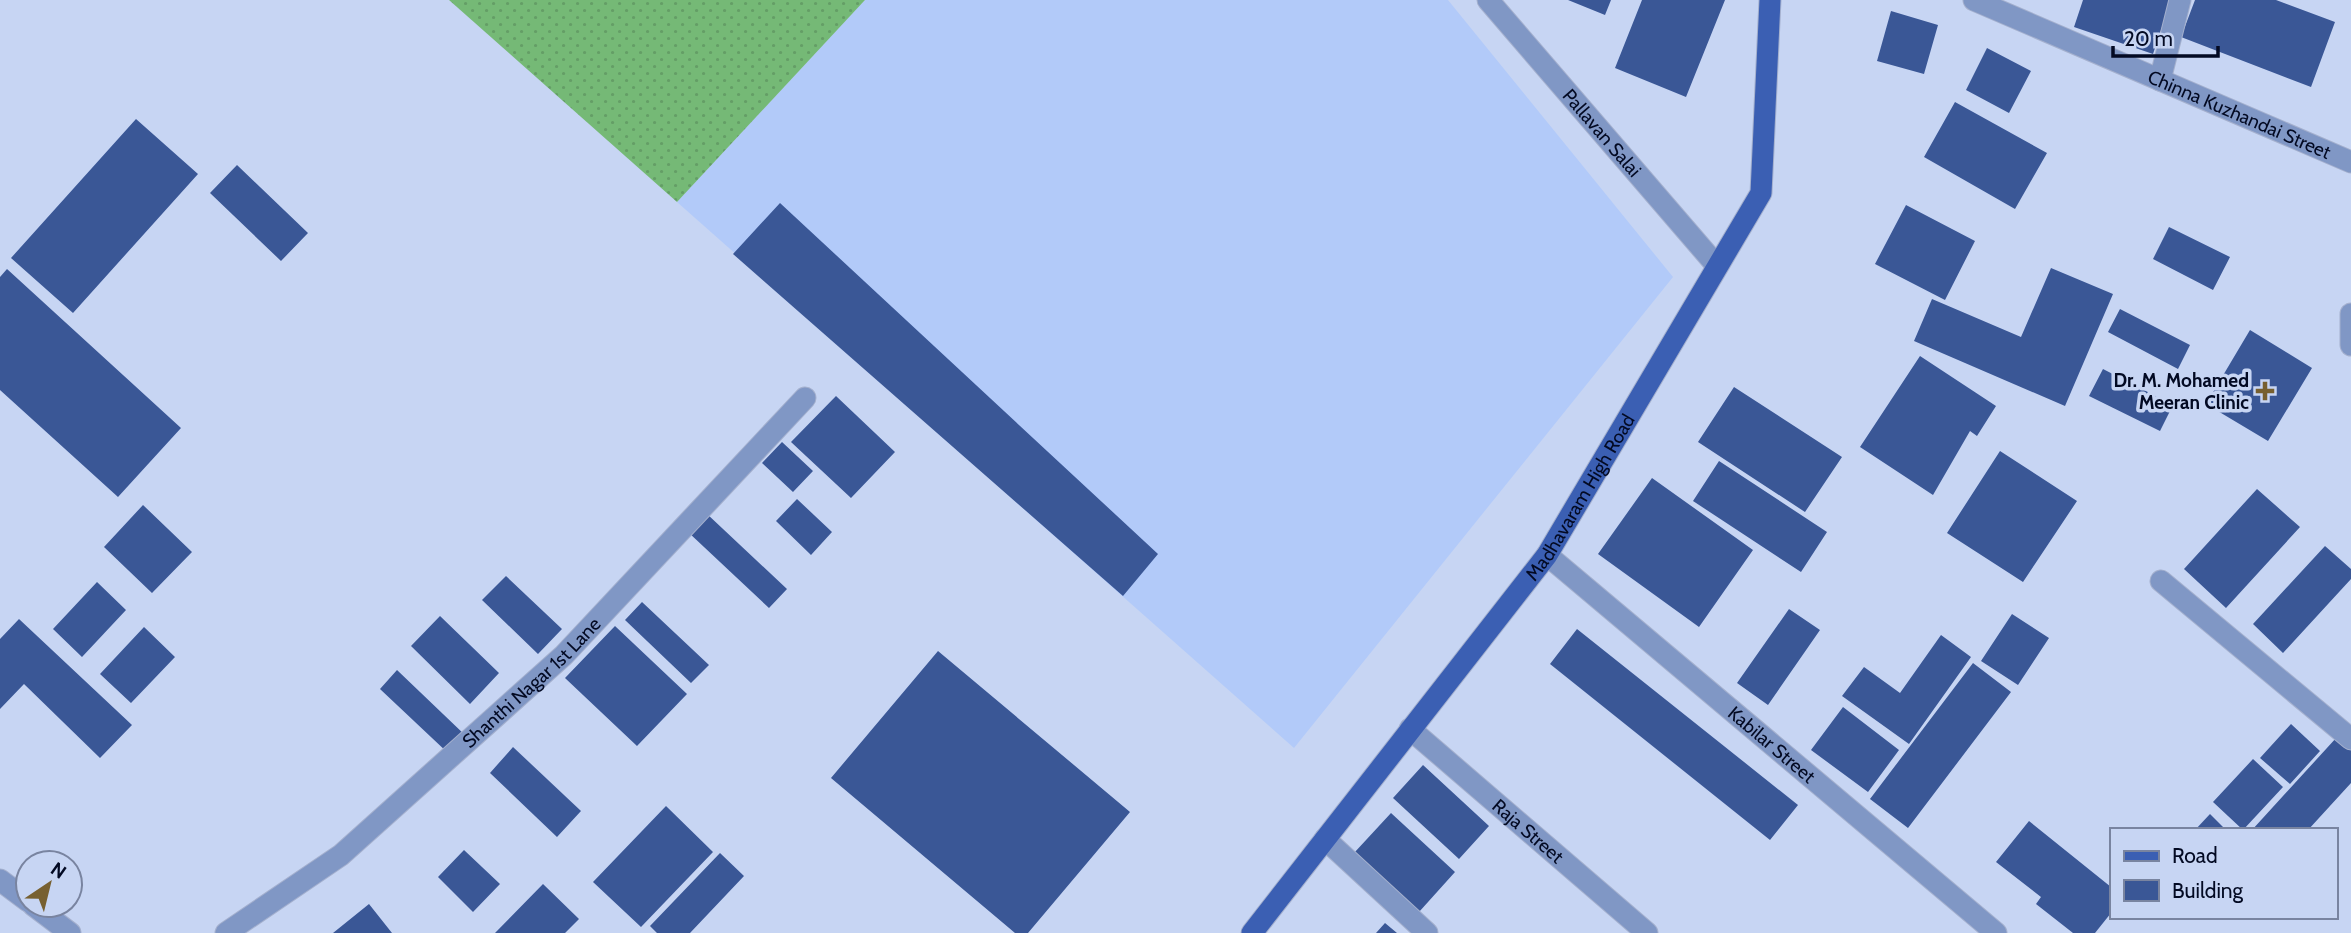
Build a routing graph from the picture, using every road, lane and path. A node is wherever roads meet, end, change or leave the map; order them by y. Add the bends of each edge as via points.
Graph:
1 (1488, 0) edge
2 (1770, 0) edge
3 (1974, 0) edge
4 (2180, 0) edge
5 (2160, 80) junction
6 (2351, 162) edge
7 (1717, 266) junction
8 (2351, 314) edge
9 (2351, 345) edge
10 (805, 398) dead end
11 (1546, 555) junction
12 (2161, 581) dead end
13 (1410, 729) junction
14 (2351, 739) edge
15 (1325, 839) junction
16 (52, 919) edge
17 (70, 933) edge
18 (226, 933) edge
19 (1252, 933) edge
20 (1427, 933) edge
21 (1647, 933) edge
22 (1996, 933) edge

1 - 7 street, Pallavan Salai
2 - 7 main road, Madhavaram High Road via 1760,193
3 - 5 street, Chinna Kuzhandai Street
4 - 5 street
5 - 6 street, Chinna Kuzhandai Street
7 - 11 main road, Madhavaram High Road
8 - 9 street
10 - 18 street, Shanthi Nagar 1st Lane via 564,655 341,855
11 - 13 main road, Madhavaram High Road
11 - 22 street, Kabilar Street
12 - 14 street
13 - 15 main road, Madhavaram High Road
13 - 21 street, Raja Street
15 - 19 main road, Madhavaram High Road
15 - 20 street
16 - 17 street

